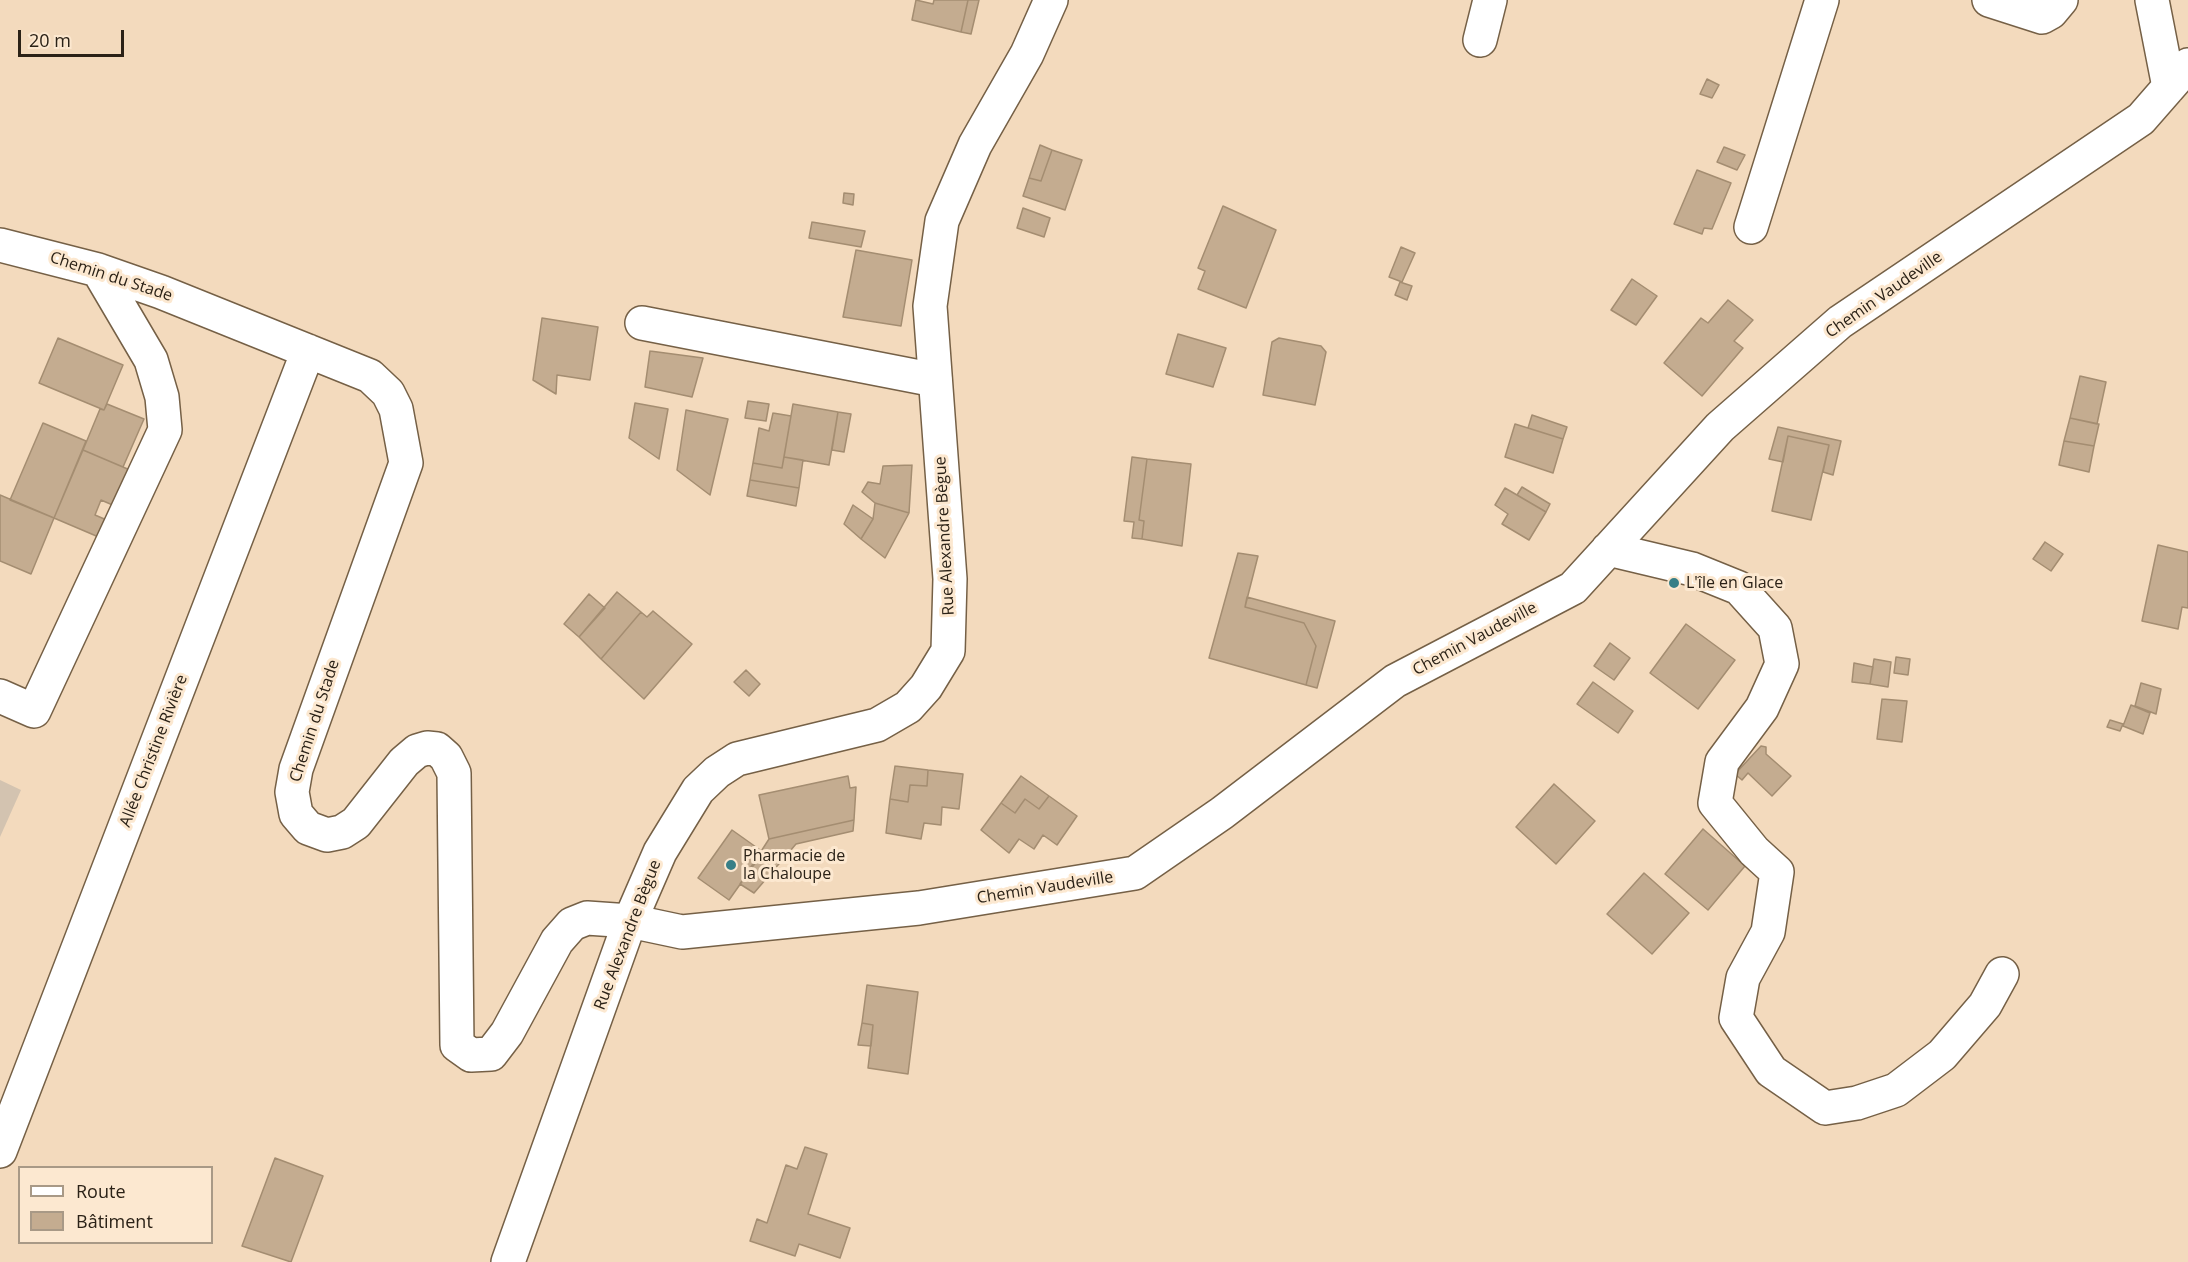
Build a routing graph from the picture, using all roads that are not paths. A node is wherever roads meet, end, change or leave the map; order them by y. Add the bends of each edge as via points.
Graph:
1 (1051, 0) edge
2 (1490, 0) edge
3 (1822, 0) edge
4 (1989, 0) edge
5 (2061, 0) edge
6 (2152, 0) edge
7 (1480, 40) dead end
8 (2178, 76) edge
9 (1751, 227) dead end
10 (0, 244) edge
11 (98, 270) junction
12 (642, 323) dead end
13 (308, 351) junction
14 (935, 380) junction
15 (1608, 549) junction
16 (0, 696) edge
17 (630, 921) junction
18 (2002, 974) dead end
19 (0, 1151) edge
20 (508, 1262) edge

1 - 14 street, Rue Alexandre Bègue via 1027,54 975,146 942,221 930,306
2 - 7 street
3 - 9 street
4 - 5 street via 2042,17
6 - 8 street
8 - 15 street, Chemin Vaudeville via 2141,119 1840,322 1720,427
10 - 11 street, Chemin du Stade
11 - 13 street, Chemin du Stade
11 - 16 street via 151,360 162,397 165,430 34,711
12 - 14 street
13 - 17 street, Chemin du Stade via 370,376 388,393 396,409 406,463 296,769 292,792 296,814 308,828 327,835 342,832 356,823 417,751 438,749 446,757 454,773 457,1045 471,1055 491,1054 507,1033 557,941 572,924 587,918
13 - 19 street, Allée Christine Rivière
14 - 17 street, Rue Alexandre Bègue via 950,579 948,651 926,687 908,707 877,725 737,759 717,772 698,790 660,852
15 - 17 street, Chemin Vaudeville via 1573,588 1395,681 1222,813 1135,873 919,908 682,932
15 - 18 street via 1692,569 1739,588 1775,628 1782,664 1762,708 1722,762 1715,803 1754,851 1777,872 1768,932 1743,978 1736,1018 1771,1071 1825,1108 1857,1103 1896,1090 1942,1055 1984,1005
17 - 20 street, Rue Alexandre Bègue

